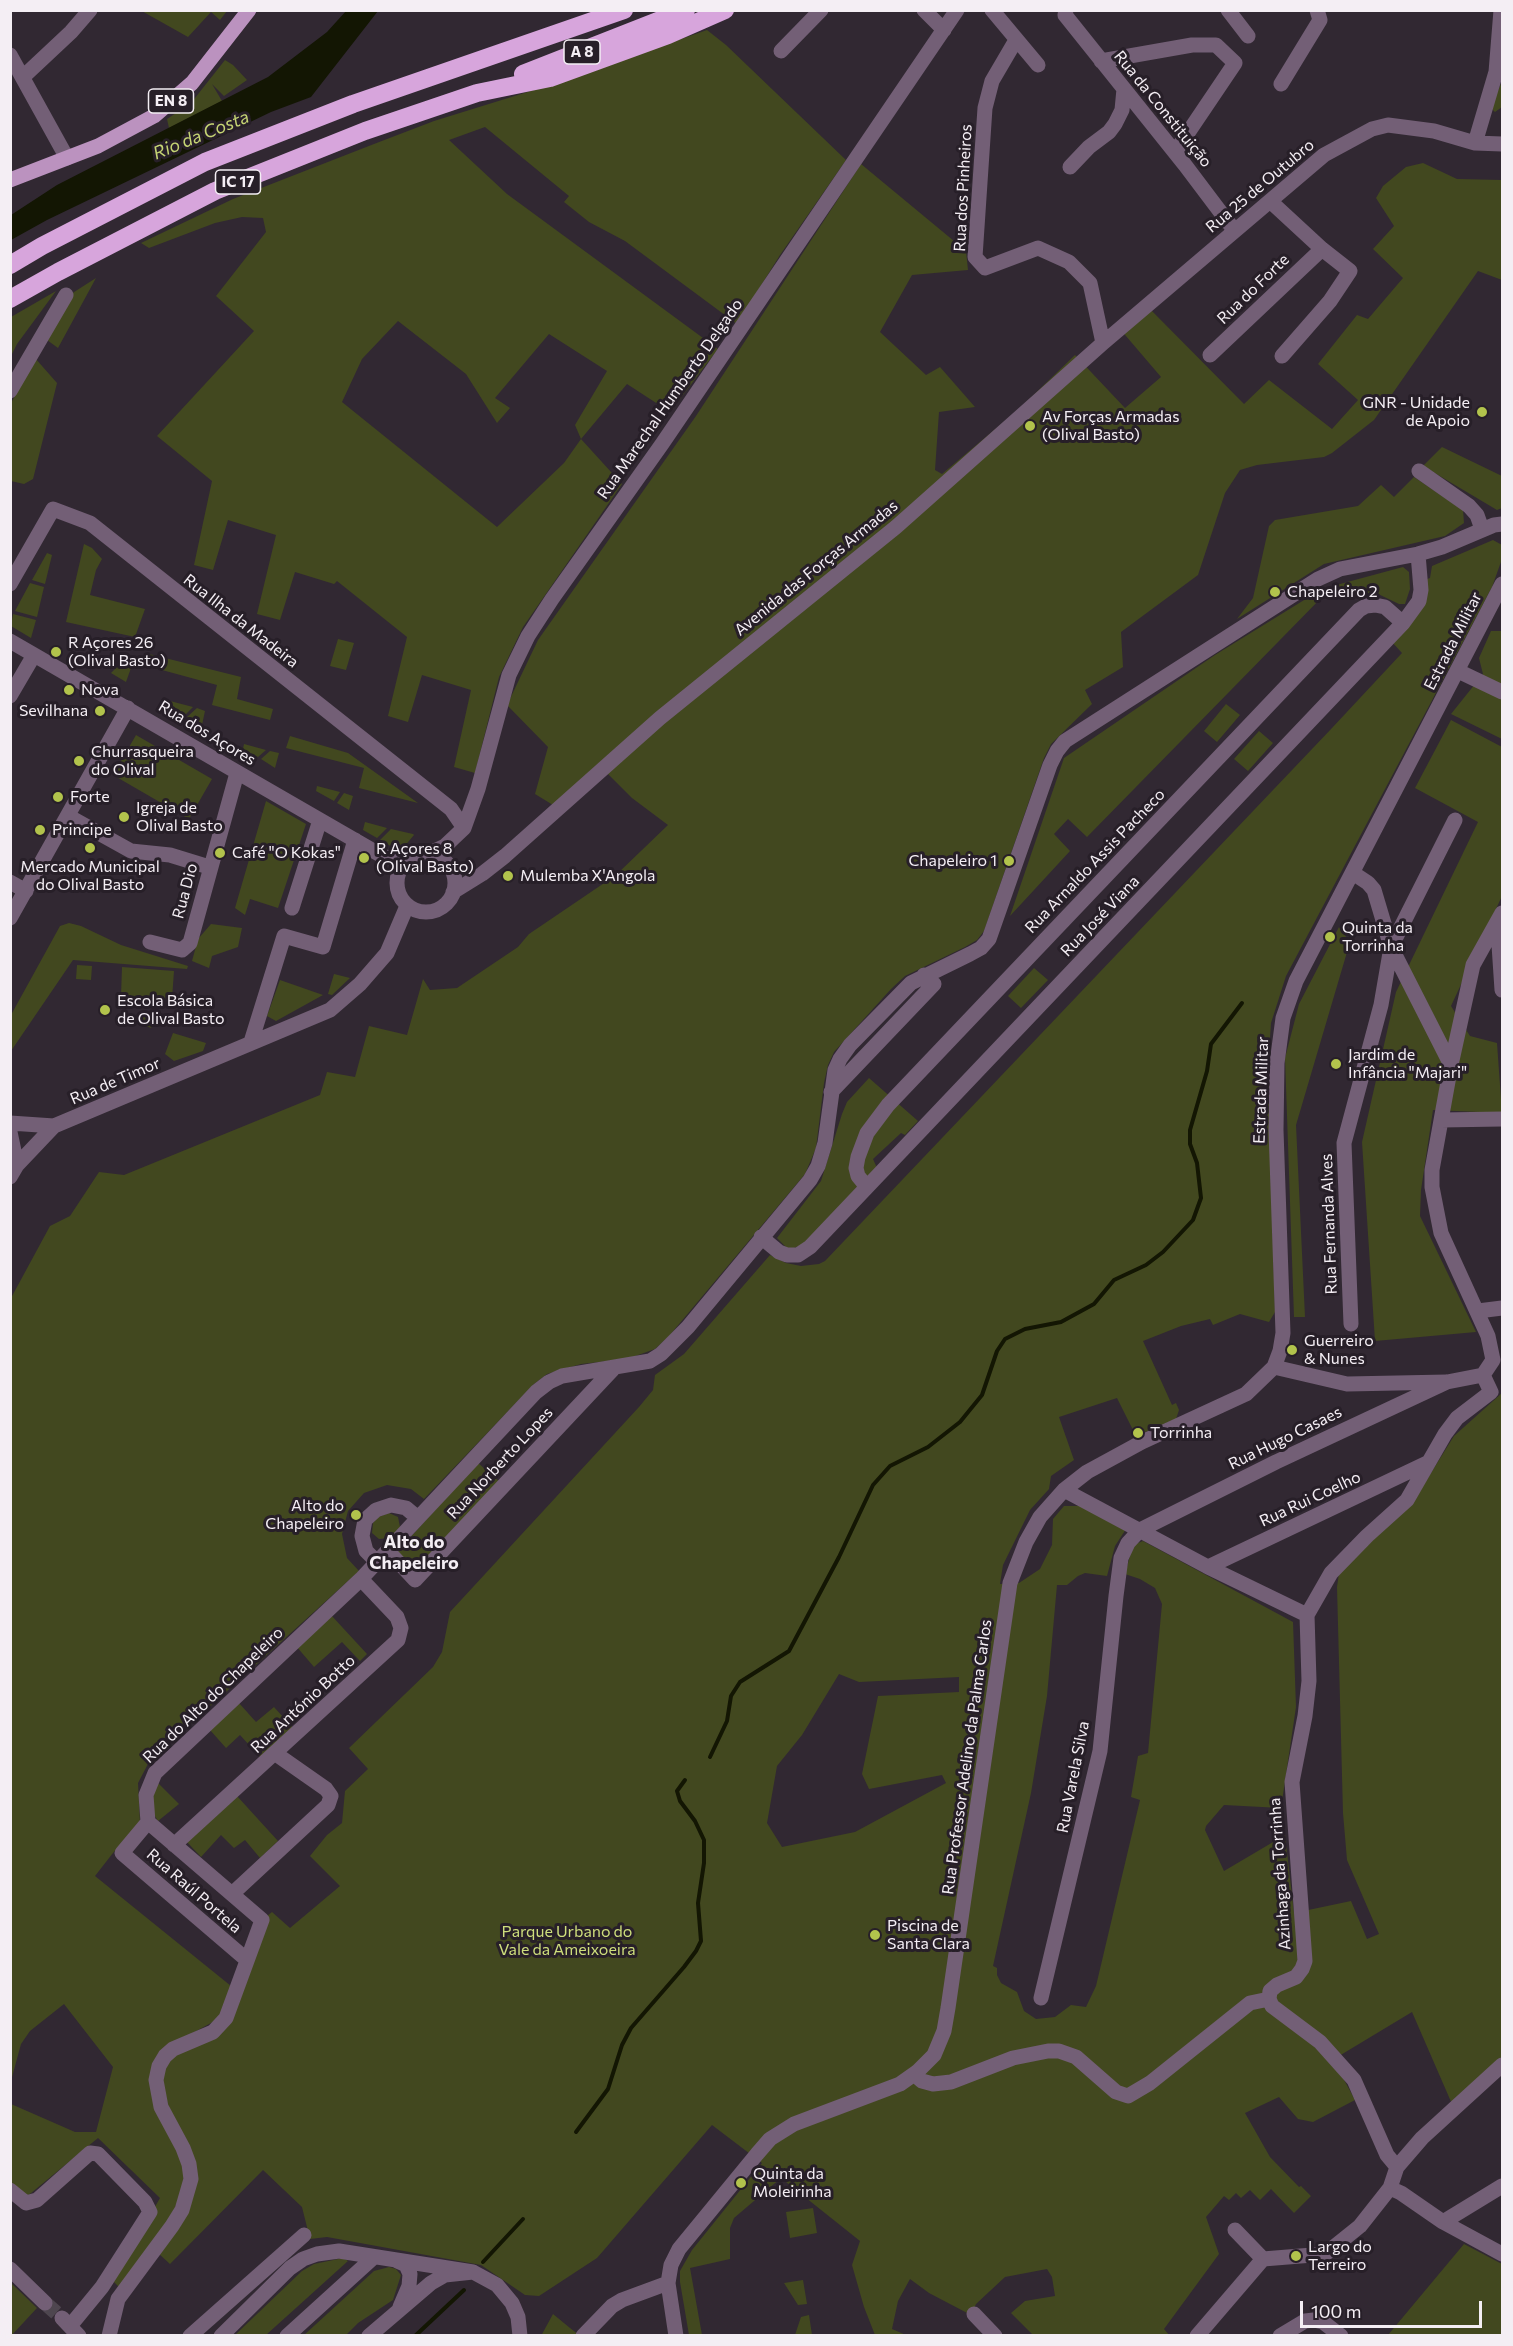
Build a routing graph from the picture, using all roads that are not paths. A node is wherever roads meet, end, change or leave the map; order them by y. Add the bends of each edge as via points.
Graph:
1 (90, 10) edge
2 (249, 10) edge
3 (624, 10) edge
4 (686, 10) edge
5 (725, 10) edge
6 (821, 10) edge
7 (924, 10) edge
8 (957, 10) edge
9 (992, 10) edge
10 (1066, 10) edge
11 (1228, 10) edge
12 (1317, 10) edge
13 (1501, 10) edge
14 (944, 30) junction
15 (1248, 36) dead end
16 (1016, 40) junction
17 (781, 51) dead end
18 (10, 55) edge
19 (1101, 61) junction
20 (1038, 65) dead end
21 (23, 77) junction
22 (1281, 84) dead end
23 (1125, 89) junction
24 (477, 93) junction
25 (1475, 143) junction
26 (1503, 144) edge
27 (1175, 152) junction
28 (68, 158) junction
29 (1070, 167) dead end
30 (10, 180) edge
31 (1270, 201) junction
32 (1234, 230) junction
33 (1322, 249) junction
34 (10, 265) edge
35 (66, 295) dead end
36 (10, 299) edge
37 (1103, 343) junction
38 (1209, 355) dead end
39 (1282, 356) dead end
40 (10, 391) edge
41 (1419, 471) dead end
42 (1503, 524) edge
43 (1482, 529) junction
44 (1418, 554) junction
45 (10, 584) edge
46 (1503, 584) edge
47 (1496, 612) edge
48 (1403, 623) junction
49 (10, 641) edge
50 (34, 655) junction
51 (1458, 671) junction
52 (1503, 692) edge
53 (10, 696) edge
54 (128, 708) junction
55 (237, 772) junction
56 (68, 816) junction
57 (320, 820) junction
58 (1455, 820) dead end
59 (462, 830) junction
60 (355, 840) junction
61 (428, 854) junction
62 (384, 856) junction
63 (408, 860) junction
64 (209, 867) junction
65 (452, 872) junction
66 (1353, 873) junction
67 (398, 874) junction
68 (482, 874) junction
69 (10, 882) edge
70 (26, 891) junction
71 (453, 892) junction
72 (407, 906) junction
73 (292, 908) dead end
74 (1502, 914) edge
75 (10, 918) edge
76 (150, 942) dead end
77 (1391, 947) junction
78 (1503, 990) edge
79 (251, 1042) junction
80 (1450, 1065) junction
81 (1503, 1119) edge
82 (1442, 1120) junction
83 (10, 1123) edge
84 (54, 1126) junction
85 (10, 1132) edge
86 (14, 1171) edge
87 (867, 1187) junction
88 (761, 1237) junction
89 (1503, 1308) edge
90 (1478, 1311) junction
91 (1351, 1324) dead end
92 (1274, 1366) junction
93 (614, 1368) junction
94 (1483, 1376) junction
95 (1447, 1382) junction
96 (1427, 1463) junction
97 (1064, 1490) junction
98 (418, 1518) junction
99 (1140, 1530) junction
100 (388, 1551) junction
101 (377, 1562) junction
102 (1208, 1567) junction
103 (361, 1579) junction
104 (1307, 1615) junction
105 (276, 1754) junction
106 (148, 1822) junction
107 (174, 1845) junction
108 (232, 1894) junction
109 (247, 1960) junction
110 (1041, 1998) dead end
111 (1269, 1999) junction
112 (1503, 2065) edge
113 (914, 2074) junction
114 (1397, 2167) junction
115 (1503, 2186) edge
116 (1389, 2188) junction
117 (10, 2190) edge
118 (1443, 2222) junction
119 (1235, 2230) dead end
120 (304, 2235) dead end
121 (1503, 2254) edge
122 (374, 2257) junction
123 (1263, 2259) junction
124 (395, 2261) junction
125 (10, 2269) edge
126 (473, 2272) junction
127 (668, 2283) junction
128 (45, 2303) tunnel mouth
129 (398, 2311) junction
130 (974, 2314) dead end
131 (70, 2327) edge
132 (109, 2336) edge
133 (190, 2336) edge
134 (221, 2336) edge
135 (287, 2336) edge
136 (369, 2336) edge
137 (520, 2336) edge
138 (583, 2336) edge
139 (676, 2336) edge
140 (995, 2336) edge
141 (1197, 2336) edge
142 (1280, 2336) edge
143 (1341, 2336) edge

1 - 21 street
2 - 28 main road, EN 8 via 192,83 154,116
3 - 34 highway, IC 17 via 353,104 205,162
4 - 24 highway, A 8
5 - 24 highway, IC 17 via 550,78
6 - 17 street
7 - 14 street
8 - 14 street, Rua Marechal Humberto Delgado
9 - 16 street
10 - 19 street, Rua da Constituição via 1065,15
11 - 15 street
12 - 22 street via 1320,20
13 - 25 street via 1496,72
14 - 59 street, Rua Marechal Humberto Delgado via 528,636 509,675 478,789
16 - 20 street
16 - 37 street, Rua dos Pinheiros via 992,81 985,108 975,257 985,268 1038,248 1069,262 1090,283
18 - 21 street
19 - 23 street, Rua da Constituição
19 - 27 street via 1192,45 1216,45 1235,63
21 - 28 street
23 - 27 street, Rua da Constituição
23 - 29 street via 1115,124
24 - 36 highway, IC 17 via 364,131 215,191
25 - 26 street, Rua 25 de Outubro
25 - 31 street, Rua 25 de Outubro via 1434,131 1388,125 1372,129 1324,155
27 - 32 street, Rua da Constituição
28 - 30 main road
31 - 32 street, Rua 25 de Outubro
31 - 33 street
32 - 37 street, Rua 25 de Outubro
33 - 38 street, Rua do Forte
33 - 39 street via 1350,271 1330,301
35 - 40 street
37 - 68 street, Avenida das Forças Armadas via 896,527 660,718
41 - 43 street via 1469,506
42 - 43 street
43 - 44 street
44 - 48 street, Rua José Viana via 1419,601
44 - 88 street via 1340,569 1318,579 1065,741 1050,765 989,939 981,948 924,975 900,992 850,1044 837,1064 818,1166
45 - 59 street, Rua Ilha da Madeira via 53,509 90,523 450,810
46 - 47 street, Estrada Militar
47 - 51 street, Estrada Militar
48 - 87 street, Rua José Viana
48 - 87 street, Rua Arnaldo Assis Pacheco via 1385,607 1375,604 1359,610 880,1112 861,1145 856,1168
49 - 50 street, Rua dos Açores
50 - 53 street
50 - 54 street, Rua dos Açores
51 - 52 street
51 - 66 street, Estrada Militar
54 - 55 street, Rua dos Açores
54 - 56 street
55 - 57 street, Rua dos Açores
55 - 64 street, Rua Dio
56 - 64 street via 131,851 170,855
56 - 70 street
57 - 60 street, Rua dos Açores
57 - 73 street
58 - 77 street, Rua Fernanda Alves
59 - 61 street via 445,846
59 - 65 street, Rua Marechal Humberto Delgado
60 - 62 street, Rua dos Açores
60 - 79 street via 323,947 284,936
61 - 63 street
61 - 65 street via 440,858
62 - 63 street, Rua dos Açores
62 - 67 street, Rua dos Açores
63 - 67 street
64 - 76 street, Rua Dio via 190,943 182,950
65 - 68 street
65 - 71 street
66 - 77 street via 1374,890
66 - 92 street, Estrada Militar via 1296,981 1283,1018 1277,1064 1276,1130 1283,1334
67 - 72 street via 398,891
68 - 71 street, Avenida das Forças Armadas
69 - 70 street
70 - 75 street
71 - 72 street via 434,911
72 - 79 street, Rua de Timor via 387,953 360,984 330,1010
74 - 78 street via 1498,945
74 - 80 street via 1473,965
77 - 80 street
77 - 91 street, Rua Fernanda Alves via 1381,1005 1344,1143
79 - 84 street, Rua de Timor
80 - 82 street
81 - 82 street
82 - 90 street via 1432,1170 1434,1205 1441,1233
83 - 84 street
84 - 86 street, Rua de Timor
85 - 86 street
87 - 88 street, Rua José Viana via 798,1255 779,1252
88 - 93 street, Rua do Alto do Chapeleiro via 661,1354 650,1361
89 - 90 street
90 - 94 street via 1493,1360
92 - 95 street via 1347,1384
92 - 97 street, Estrada Militar via 1246,1394 1142,1442 1087,1472
93 - 98 street, Rua do Alto do Chapeleiro via 562,1376 549,1382
93 - 100 street, Rua Norberto Lopes via 415,1580
94 - 95 street
94 - 96 street via 1491,1392 1457,1418
95 - 99 street, Rua Hugo Casaes
96 - 102 street, Rua Rui Coelho
96 - 104 street via 1407,1500 1331,1573
97 - 99 street
97 - 113 street, Rua Professor Adelino da Palma Carlos via 1040,1517 1010,1583 944,2031 934,2055
98 - 100 street, Rua do Alto do Chapeleiro
98 - 101 street via 406,1508 391,1505 376,1510 365,1520 362,1536 366,1551
99 - 102 street
99 - 110 street, Rua Varela Silva via 1121,1558 1101,1751
100 - 101 street, Rua do Alto do Chapeleiro
101 - 103 street, Rua do Alto do Chapeleiro
102 - 104 street
103 - 105 street, Rua António Botto via 397,1617 401,1628 398,1640
103 - 106 street, Rua do Alto do Chapeleiro via 165,1762 148,1785
104 - 111 street, Azinhaga da Torrinha via 1309,1681 1292,1782 1305,1961 1296,1977 1270,1991
105 - 107 street, Rua António Botto
105 - 108 street via 331,1796 328,1804
106 - 107 street
106 - 109 street, Rua Raúl Portela via 122,1853
107 - 108 street
108 - 109 street via 261,1920
109 - 132 street via 219,2028 173,2049 159,2066 156,2079 161,2107 183,2148 191,2179 182,2210 118,2299
111 - 113 street via 1250,2003 1128,2096 1116,2092 1076,2057 1059,2051 1013,2058 951,2082 933,2084
111 - 114 street via 1272,2006 1328,2050 1354,2080 1387,2155
112 - 114 street via 1422,2138
113 - 127 street, Rua Professor Adelino da Palma Carlos via 900,2084 794,2124 770,2139 679,2249
114 - 116 street
115 - 118 street
116 - 118 street
116 - 123 street via 1360,2226 1325,2254
117 - 131 street via 26,2203 37,2200 90,2153 98,2154 150,2212 102,2287
118 - 121 street
119 - 123 street
120 - 133 street
122 - 124 street
122 - 134 street via 339,2251 303,2259
122 - 135 street
123 - 141 street
124 - 126 street
124 - 129 street via 406,2265 410,2274
125 - 128 street
126 - 129 street via 444,2275
126 - 137 street via 497,2285 512,2303
127 - 138 street via 612,2306
127 - 139 street, Rua Professor Adelino da Palma Carlos
129 - 136 street
130 - 140 street
142 - 143 street via 1296,2325 1314,2320

